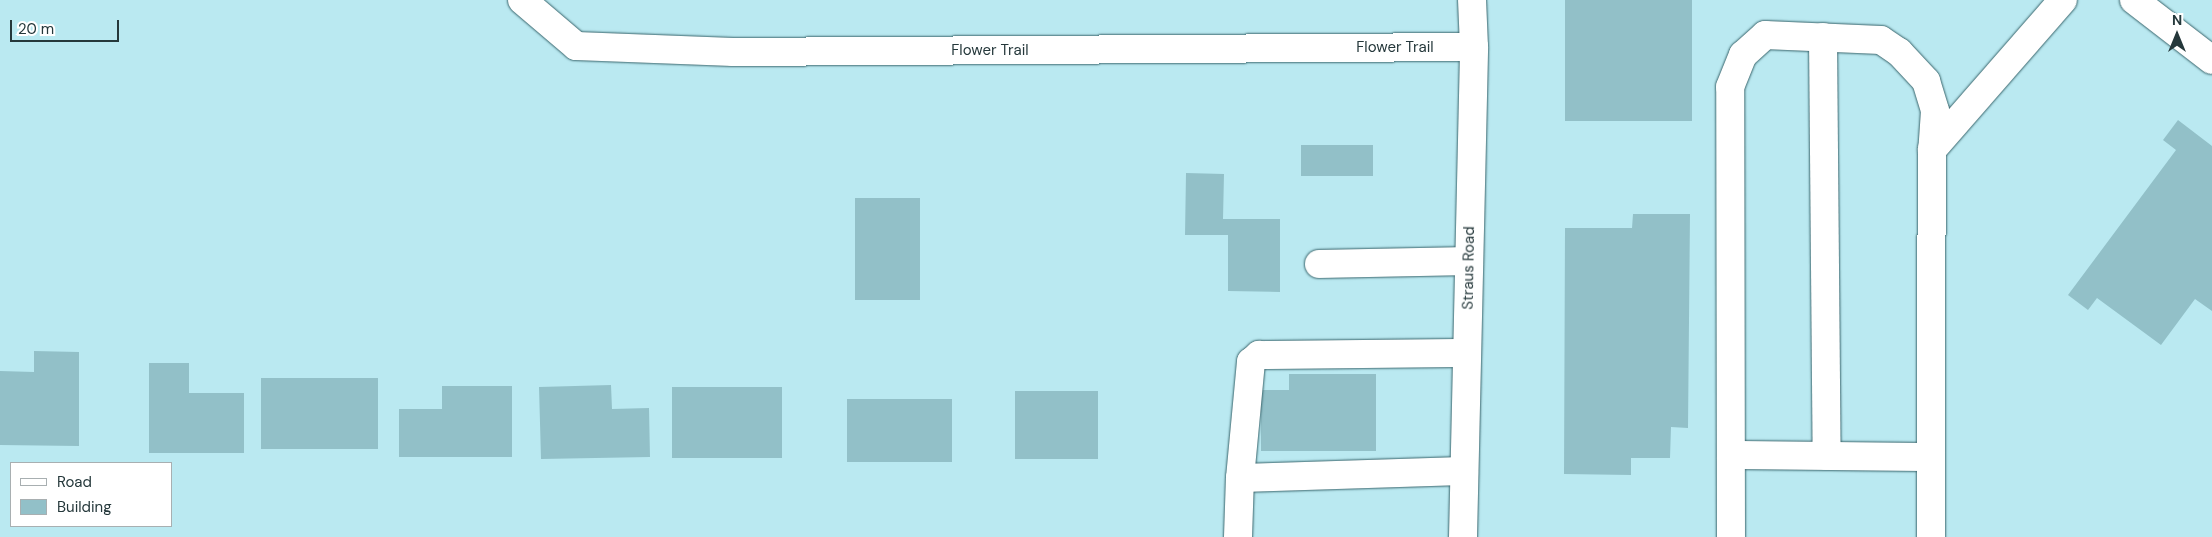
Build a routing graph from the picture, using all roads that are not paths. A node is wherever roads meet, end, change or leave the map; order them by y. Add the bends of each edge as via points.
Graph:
1 (522, 0) edge
2 (1472, 0) edge
3 (2063, 0) edge
4 (2134, 0) edge
5 (1823, 37) junction
6 (1474, 48) junction
7 (2212, 60) edge
8 (1932, 150) junction
9 (1469, 261) junction
10 (1319, 264) dead end
11 (1467, 353) junction
12 (1730, 455) junction
13 (1827, 456) junction
14 (1931, 457) junction
15 (1464, 471) junction
16 (1240, 478) junction
17 (1238, 537) edge
18 (1462, 537) edge
19 (1731, 537) edge
20 (1930, 537) edge

1 - 6 street, Flower Trail via 576,46 733,52
2 - 6 street, Straus Road
3 - 8 street
4 - 7 street
5 - 8 street via 1882,40 1899,52 1926,81 1935,111
5 - 12 street via 1765,35 1743,55 1730,87
5 - 13 street
6 - 9 street, Straus Road
8 - 14 street
9 - 10 street
9 - 11 street, Straus Road
11 - 15 street, Straus Road
11 - 16 street via 1259,355 1251,362
12 - 13 street
12 - 19 street
13 - 14 street
14 - 20 street
15 - 16 street
15 - 18 street, Straus Road
16 - 17 street

